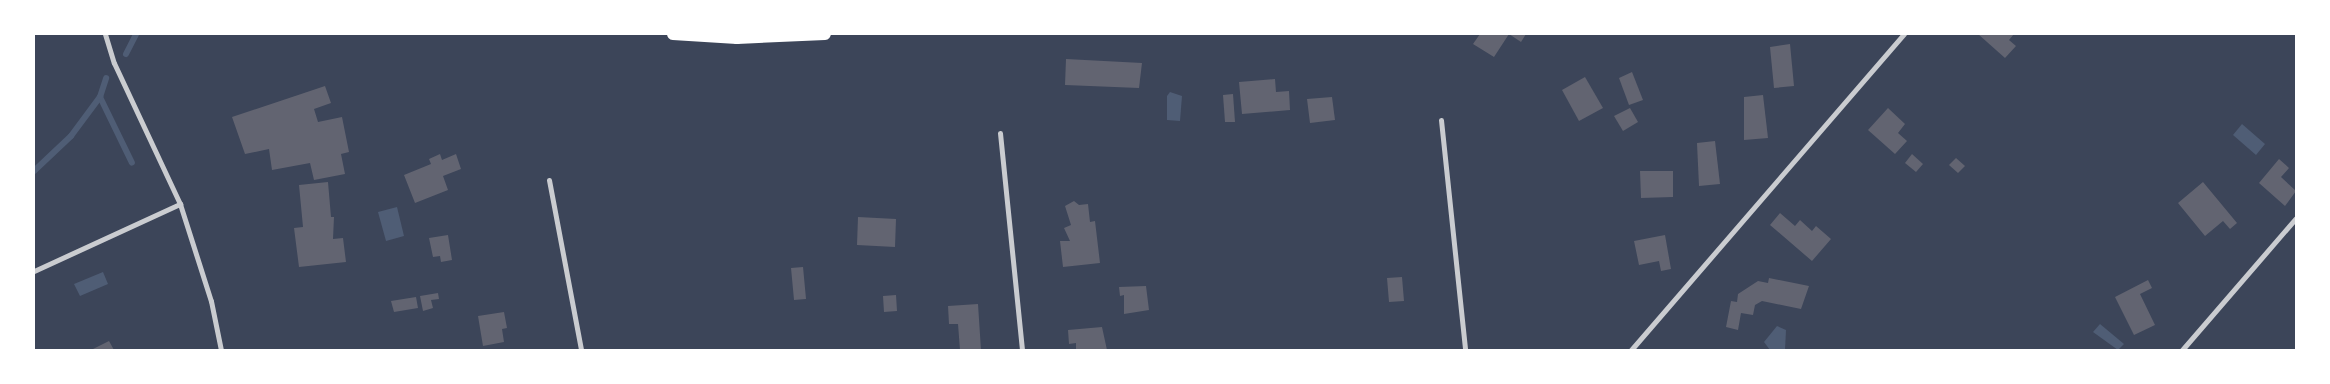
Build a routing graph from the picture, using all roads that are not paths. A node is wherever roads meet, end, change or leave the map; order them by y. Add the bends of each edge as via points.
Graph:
1 (105, 34) edge
2 (673, 34) edge
3 (825, 34) edge
4 (1904, 34) edge
5 (1441, 120) dead end
6 (1000, 133) dead end
7 (550, 180) dead end
8 (180, 204) junction
9 (2296, 218) edge
10 (34, 271) edge
11 (221, 350) edge
12 (581, 350) edge
13 (1022, 350) edge
14 (1465, 350) edge
15 (1631, 350) edge
16 (2182, 350) edge

1 - 8 street via 114,63
2 - 3 main road via 737,38
4 - 15 street
5 - 14 street
6 - 13 street
7 - 12 street
8 - 10 street
8 - 11 street via 211,301
9 - 16 street

